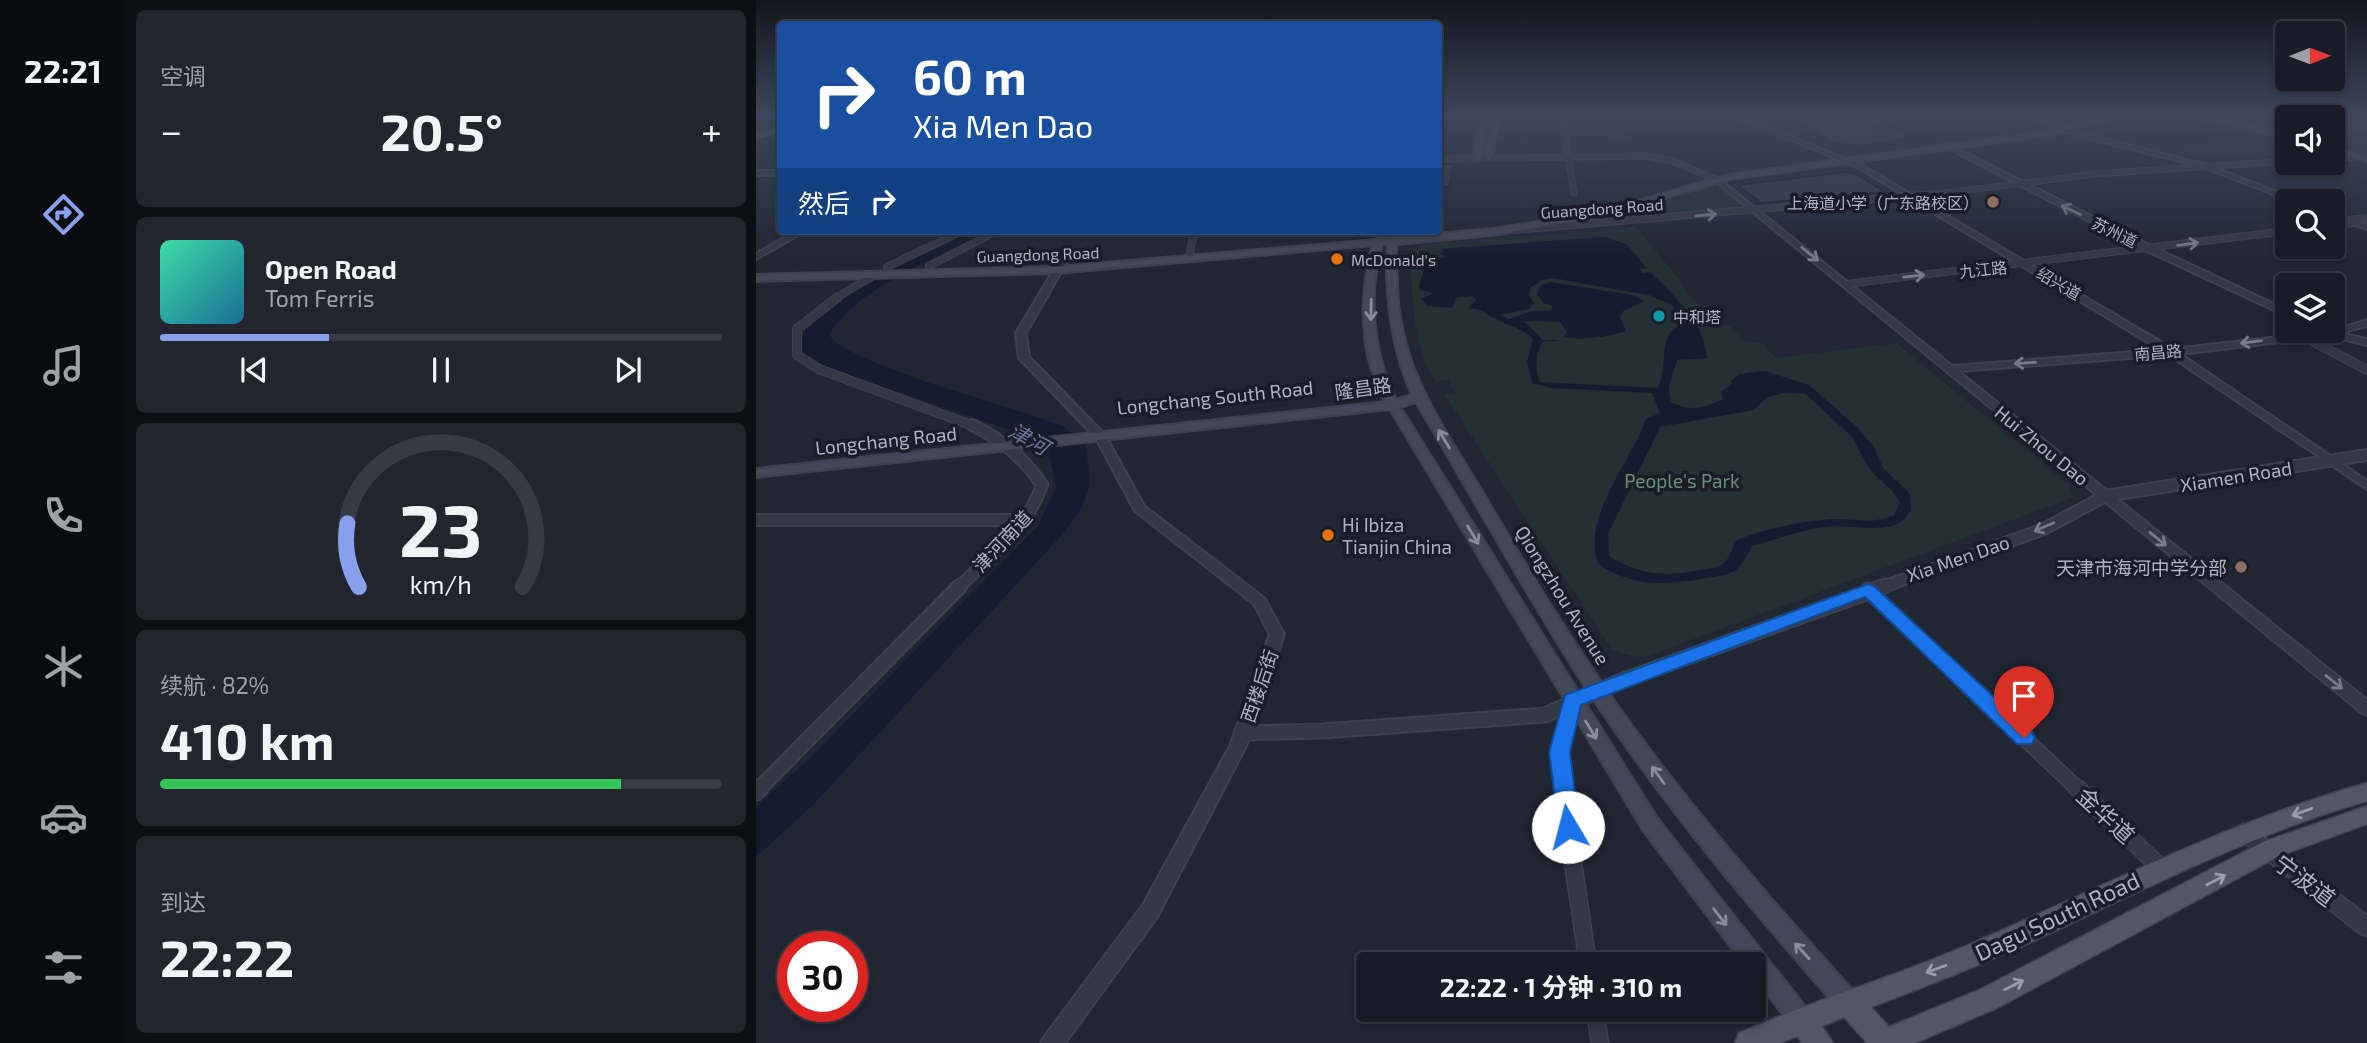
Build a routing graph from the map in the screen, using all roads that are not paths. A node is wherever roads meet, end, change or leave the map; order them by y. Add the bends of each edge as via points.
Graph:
1 (1570, 163) edge
2 (1672, 163) edge
3 (1830, 163) edge
4 (1855, 163) edge
5 (1978, 163) edge
6 (2192, 163) edge
7 (2260, 163) edge
8 (2205, 166) junction
9 (756, 173) edge
10 (777, 173) edge
11 (1714, 178) junction
12 (2020, 184) junction
13 (1574, 193) dead end
14 (2275, 193) edge
15 (1917, 196) junction
16 (1757, 211) junction
17 (2367, 218) edge
18 (2345, 220) edge
19 (2351, 222) junction
20 (2345, 223) edge
21 (2367, 228) edge
22 (1494, 229) junction
23 (1442, 233) edge
24 (2275, 233) edge
25 (787, 235) edge
26 (794, 235) edge
27 (954, 235) edge
28 (989, 235) edge
29 (1193, 235) edge
30 (1423, 235) edge
31 (1388, 238) junction
32 (2150, 249) junction
33 (1190, 253) junction
34 (756, 255) edge
35 (2030, 264) junction
36 (1059, 266) junction
37 (887, 267) junction
38 (929, 267) junction
39 (756, 271) edge
40 (875, 275) junction
41 (756, 278) edge
42 (1846, 284) junction
43 (2275, 307) edge
44 (2367, 323) edge
45 (2345, 328) edge
46 (2345, 336) edge
47 (2275, 339) edge
48 (2367, 342) edge
49 (2316, 343) edge
50 (2175, 351) junction
51 (1948, 369) junction
52 (2367, 370) edge
53 (1419, 397) junction
54 (1392, 401) junction
55 (1092, 434) junction
56 (1012, 442) junction
57 (2367, 456) edge
58 (2335, 460) junction
59 (756, 465) edge
60 (756, 473) edge
61 (2367, 478) edge
62 (2367, 486) edge
63 (2105, 496) junction
64 (756, 520) edge
65 (1025, 520) junction
66 (1868, 590) junction
67 (1598, 691) junction
68 (1572, 701) junction
69 (2367, 709) edge
70 (1243, 733) junction
71 (756, 792) edge
72 (2367, 792) edge
73 (2367, 815) edge
74 (2244, 832) junction
75 (2267, 851) junction
76 (2161, 867) junction
77 (2367, 927) edge
78 (1586, 952) edge
79 (1848, 1002) junction
80 (1801, 1021) junction
81 (1597, 1022) edge
82 (1052, 1043) edge
83 (1600, 1043) edge
84 (1749, 1043) edge
85 (1819, 1043) edge
86 (1884, 1043) edge

1 - 13 street
2 - 11 street
3 - 11 main road
4 - 15 street, 绍兴道
5 - 12 street, 苏州道
6 - 8 street
7 - 8 street, Guangdong Road
8 - 12 street, Guangdong Road
8 - 14 street
9 - 10 street
11 - 16 street, Hui Zhou Dao
11 - 22 main road via 1594,216
12 - 15 street, Guangdong Road
32 -> 12 street, 苏州道
15 - 16 street, Guangdong Road
15 - 35 street, 绍兴道
22 -> 16 street, Guangdong Road
16 -> 42 street, Hui Zhou Dao
17 - 19 street
18 - 19 street
19 - 20 street
19 - 21 street
22 - 23 main road, Guangdong Road
32 -> 24 street, 九江路
25 - 34 street
26 - 34 street
27 - 37 street
28 - 38 street
29 - 33 street
30 - 31 main road, Guangdong Road
31 - 33 main road, Guangdong Road
31 - 36 main road, Guangdong Road
31 - 53 main road, Qiongzhou Avenue via 1393,323
31 -> 54 main road via 1374,251 1371,340
32 - 35 street, 九江路
32 - 43 street, 苏州道
33 - 36 main road, Guangdong Road
42 -> 35 street, 九江路
35 - 50 street, 绍兴道
36 - 38 main road, Guangdong Road
36 - 40 main road, Guangdong Road
36 - 55 street, 西楼后街 via 1021,333 1024,358
37 - 38 main road, Guangdong Road
37 - 39 main road, Guangdong Road
40 - 41 main road
40 - 56 street, 津河南道 via 845,291 797,328 797,355 819,369
42 - 51 street, Hui Zhou Dao
44 - 45 street, 南昌路
46 - 48 street
47 -> 50 street, 南昌路
49 - 52 street
50 -> 51 street, 南昌路
50 - 58 street, 绍兴道
51 - 63 street, Hui Zhou Dao
53 - 54 main road, 隆昌路
67 -> 53 main road, Qiongzhou Avenue
54 - 55 main road, 隆昌路
54 -> 68 main road
55 - 56 main road, 隆昌路
55 - 70 street, 西楼后街 via 1139,508 1259,601 1276,634
56 - 59 main road, Longchang Road
56 - 60 main road, Longchang Road
56 - 65 street, 津河南道 via 1042,485
57 - 58 street, Xiamen Road
58 - 61 street, 绍兴道
58 - 62 street, 绍兴道
58 - 63 street, Xiamen Road
63 -> 66 street, Xia Men Dao via 2044,529
63 -> 69 street, Hui Zhou Dao
64 - 65 street
65 - 71 street, 津河南道
66 - 67 street, Xia Men Dao
66 - 76 street, 金华道
67 - 68 street, Xia Men Dao
79 -> 67 main road, Qiongzhou Avenue via 1710,845
68 - 70 street, Xia Men Dao via 1545,715
68 - 78 street via 1559,752 1560,773
68 -> 80 main road via 1650,824
70 - 82 street, 西楼后街 via 1150,911
72 -> 74 main road, Dagu South Road
73 - 75 main road, Dagu South Road
74 - 75 street, 宁波道
74 - 76 main road, Dagu South Road
75 - 77 street, 宁波道
86 -> 75 main road, Dagu South Road via 1988,999
76 -> 79 main road, Dagu South Road via 1980,953
79 - 80 main road, Dagu South Road
79 - 86 main road
80 - 84 main road, Dagu South Road
80 - 85 main road
81 - 83 street

